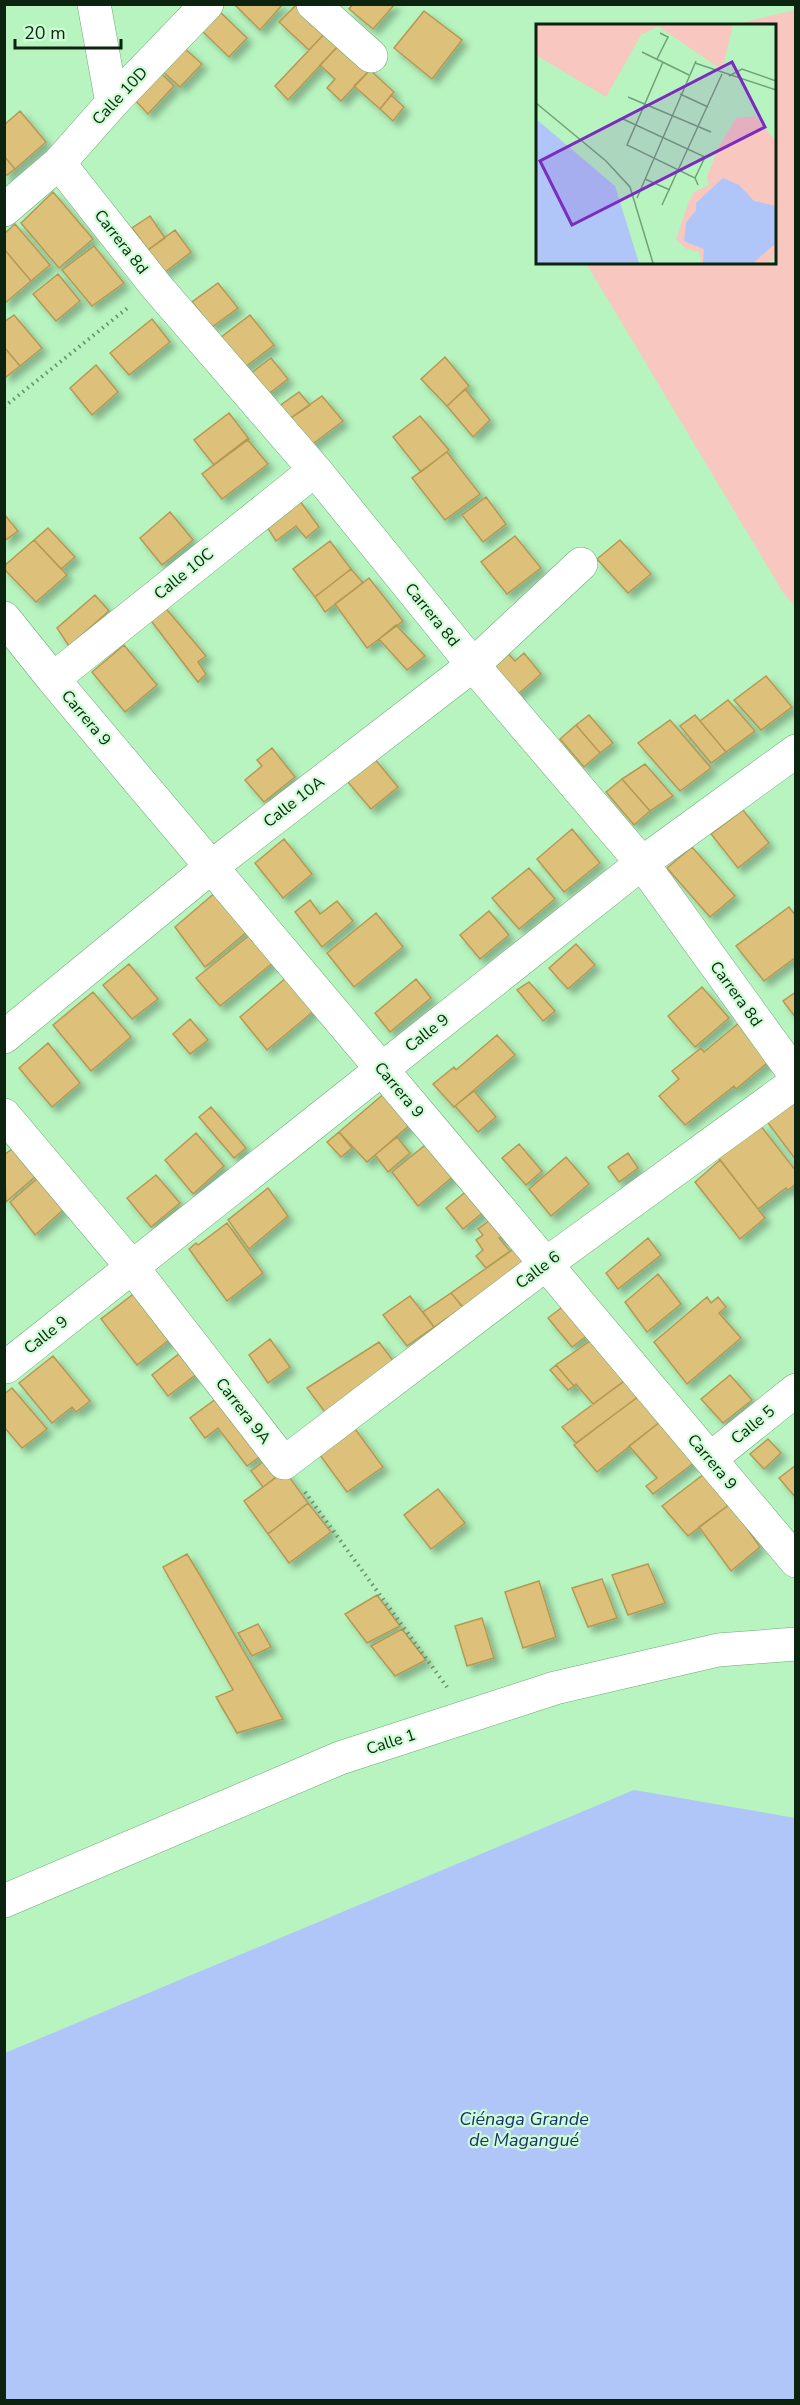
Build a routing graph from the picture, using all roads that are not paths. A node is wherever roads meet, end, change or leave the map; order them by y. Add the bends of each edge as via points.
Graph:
1 (94, 4) edge
2 (207, 4) edge
3 (313, 4) edge
4 (371, 56) dead end
5 (112, 103) junction
6 (59, 163) junction
7 (4, 210) edge
8 (315, 470) junction
9 (581, 564) dead end
10 (4, 618) edge
11 (472, 665) junction
12 (53, 679) junction
13 (795, 751) edge
14 (642, 863) junction
15 (211, 867) junction
16 (4, 1037) edge
17 (382, 1069) junction
18 (795, 1076) edge
19 (795, 1082) edge
20 (4, 1115) edge
21 (546, 1264) junction
22 (132, 1267) junction
23 (6, 1367) edge
24 (795, 1390) edge
25 (710, 1459) junction
26 (284, 1463) joint
27 (795, 1561) edge
28 (795, 1644) edge
29 (4, 1901) edge

1 - 5 street
2 - 5 street, Calle 10D
3 - 4 street
5 - 6 street, Calle 10D
6 - 7 street, Calle 10D
6 - 8 street, Carrera 8d via 156,286
8 - 11 street, Carrera 8d
8 - 12 street, Calle 10C
9 - 11 street, Calle 10A
10 - 12 street, Carrera 9
11 - 14 street, Carrera 8d
11 - 15 street, Calle 10A
12 - 15 street, Carrera 9
13 - 14 street, Calle 9
14 - 17 street, Calle 9
14 - 18 street, Carrera 8d
15 - 16 street, Calle 10A
15 - 17 street, Carrera 9
17 - 21 street, Carrera 9
17 - 22 street, Calle 9
19 - 21 street, Calle 6
20 - 22 street, Carrera 9A
21 - 25 street, Carrera 9
21 - 26 street, Calle 6
22 - 23 street, Calle 9
22 - 26 street, Carrera 9A
24 - 25 street, Calle 5
25 - 27 street, Carrera 9
28 - 29 street, Calle 1 via 718,1650 555,1688 340,1758

